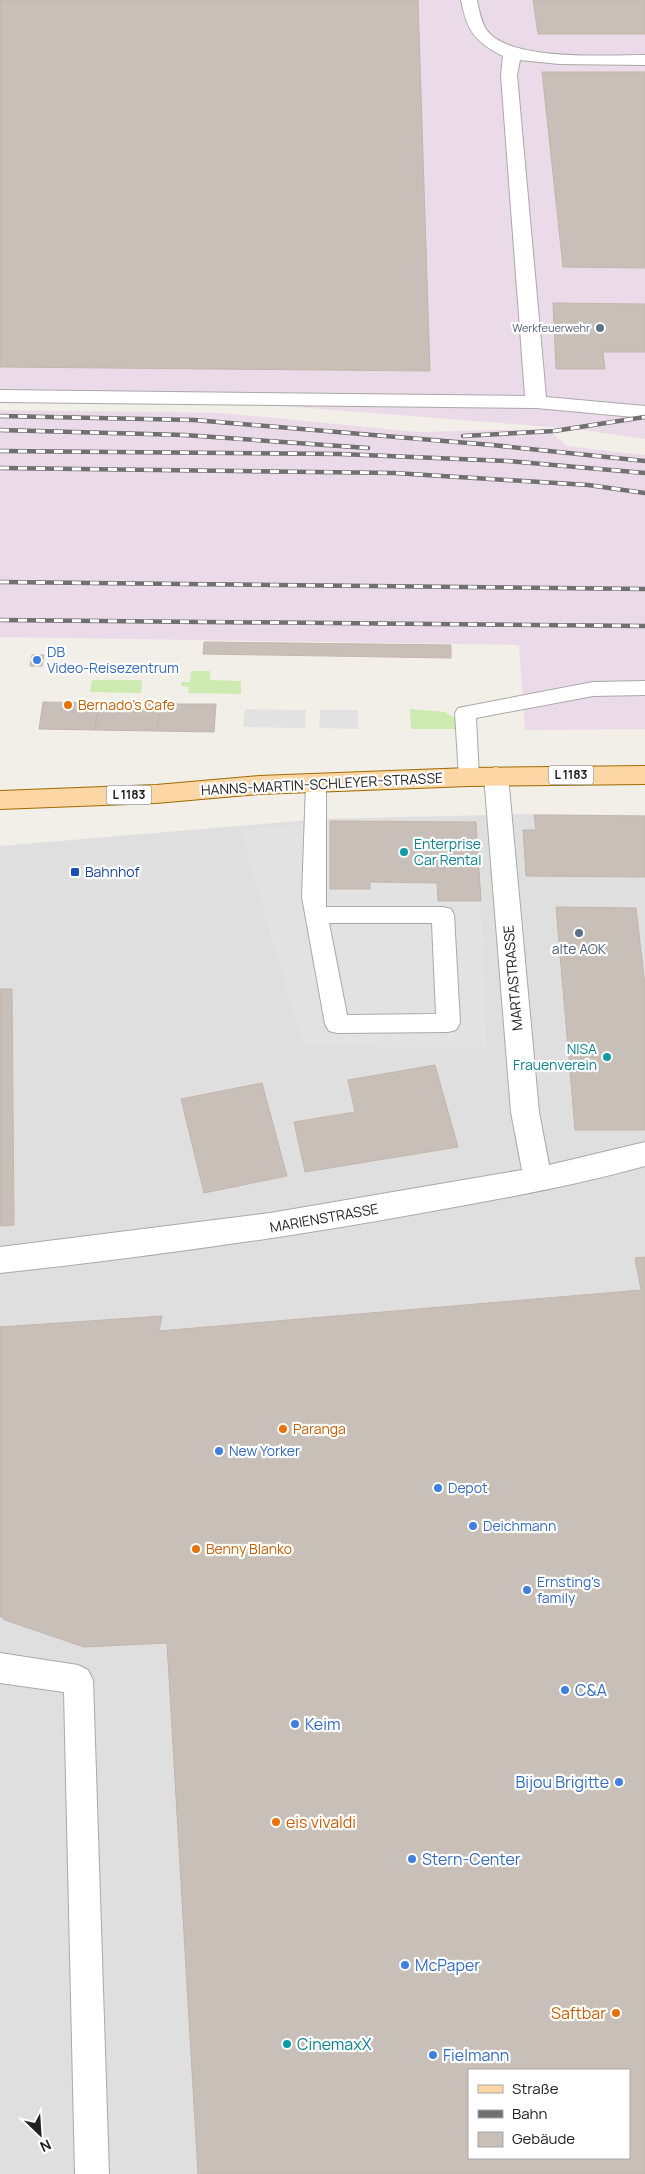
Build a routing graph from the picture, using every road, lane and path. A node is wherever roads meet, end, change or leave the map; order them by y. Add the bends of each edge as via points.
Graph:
1 (469, 0) edge
2 (512, 54) junction
3 (645, 60) edge
4 (0, 396) edge
5 (536, 402) junction
6 (645, 412) edge
7 (645, 688) edge
8 (645, 775) edge
9 (496, 776) junction
10 (469, 777) junction
11 (316, 783) junction
12 (0, 800) edge
13 (316, 915) junction
14 (645, 1154) edge
15 (538, 1180) junction
16 (0, 1260) edge
17 (0, 1668) edge
18 (92, 2174) edge

1 - 2 street via 473,23 483,40
2 - 3 street via 559,59
2 - 5 street via 509,75
4 - 5 street
5 - 6 street
7 - 10 lane via 593,689 464,713
8 - 9 main road, HANNS-MARTIN-SCHLEYER-STRASSE / L 1183
9 - 10 main road, HANNS-MARTIN-SCHLEYER-STRASSE / L 1183
9 - 15 street, MARTASTRASSE via 525,1112
10 - 11 main road, HANNS-MARTIN-SCHLEYER-STRASSE / L 1183
11 - 12 main road, HANNS-MARTIN-SCHLEYER-STRASSE / L 1183
11 - 13 lane via 313,897
13 - 13 lane via 337,1024 448,1023 444,915
14 - 15 street, MARIENSTRASSE
15 - 16 street, MARIENSTRASSE via 297,1223 125,1247
17 - 18 lane via 78,1680

